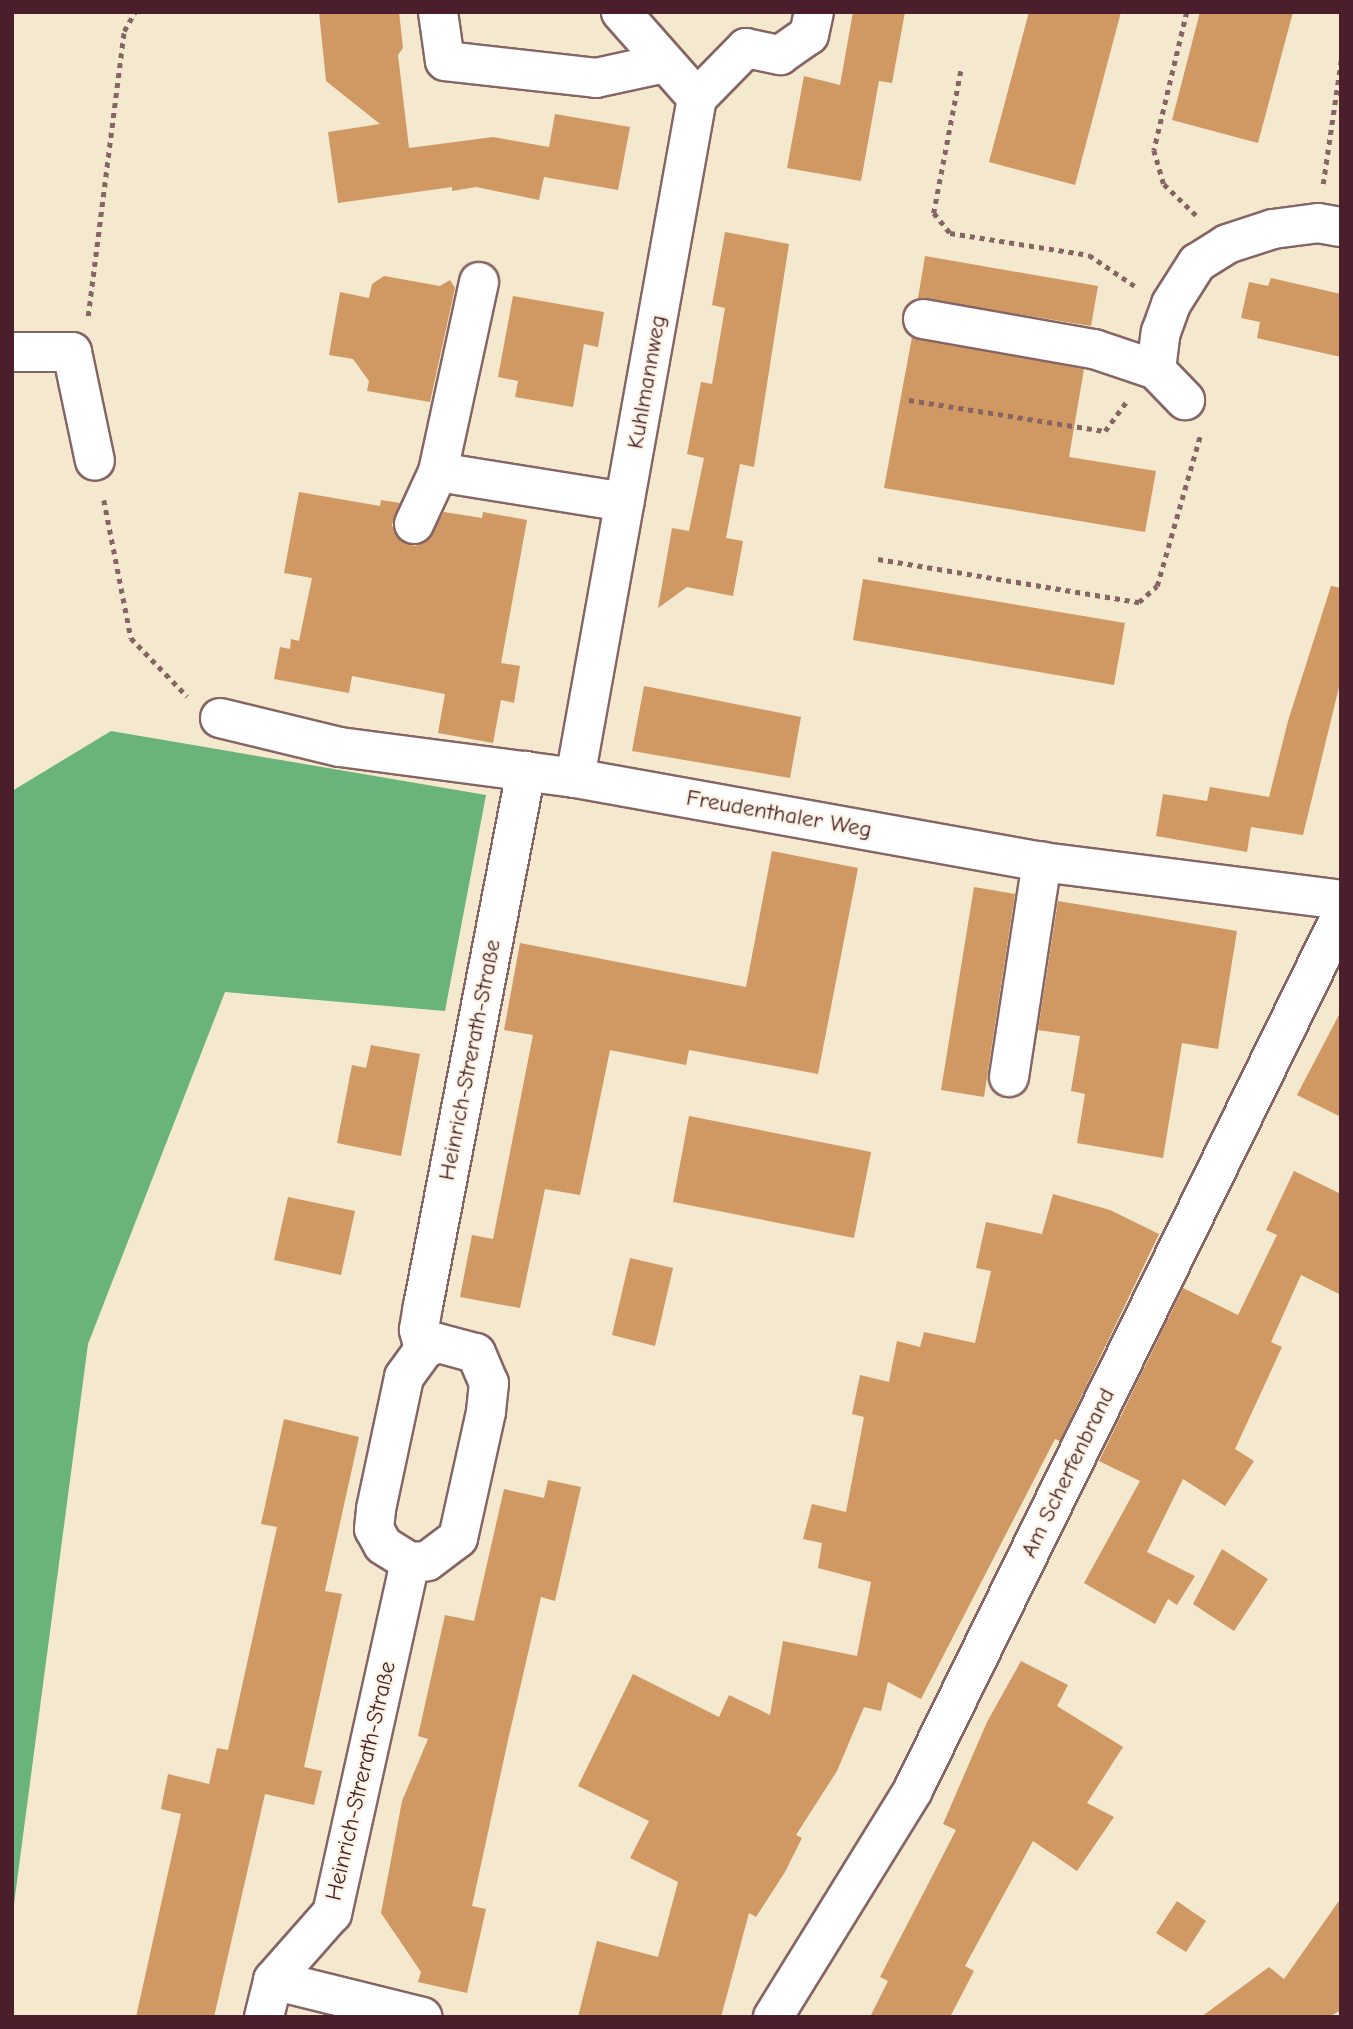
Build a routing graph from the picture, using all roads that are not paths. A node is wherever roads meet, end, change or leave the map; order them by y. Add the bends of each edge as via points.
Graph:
1 (438, 12) edge
2 (621, 12) edge
3 (814, 12) edge
4 (665, 63) junction
5 (697, 98) junction
6 (1329, 225) edge
7 (479, 282) dead end
8 (923, 319) dead end
9 (12, 352) edge
10 (1156, 370) junction
11 (1185, 400) road end
12 (94, 461) road end
13 (439, 472) junction
14 (625, 502) junction
15 (414, 524) dead end
16 (220, 718) road end
17 (526, 771) junction
18 (575, 778) junction
19 (1042, 862) junction
20 (1341, 900) edge
21 (1341, 916) edge
22 (1009, 1077) dead end
23 (424, 1349) junction
24 (410, 1562) junction
25 (273, 1980) junction
26 (264, 2017) edge
27 (422, 2017) edge
28 (773, 2017) edge

1 - 4 street via 445,61 596,78
2 - 4 street
3 - 5 street via 810,35 780,55 747,48
4 - 5 street
5 - 14 street, Kuhlmannweg
6 - 10 street via 1273,229 1227,244 1197,263 1171,304 1161,332
7 - 13 street
8 - 10 street via 1094,349
9 - 12 street via 72,352
10 - 11 street
13 - 14 street
13 - 15 street
14 - 18 street, Kuhlmannweg
16 - 17 street, Freudenthaler Weg via 340,747
17 - 18 street, Freudenthaler Weg
17 - 23 street, Heinrich-Strerath-Straße via 423,1306 419,1329
18 - 19 street, Freudenthaler Weg
19 - 20 street, Freudenthaler Weg
19 - 22 street
21 - 28 street, Am Scherfenbrand via 913,1790
23 - 24 street via 404,1377 374,1529 383,1545
23 - 24 street via 439,1343 476,1353 489,1383 458,1538 427,1561
24 - 25 street, Heinrich-Strerath-Straße via 332,1913
25 - 26 street, Heinrich-Strerath-Straße
25 - 27 street

